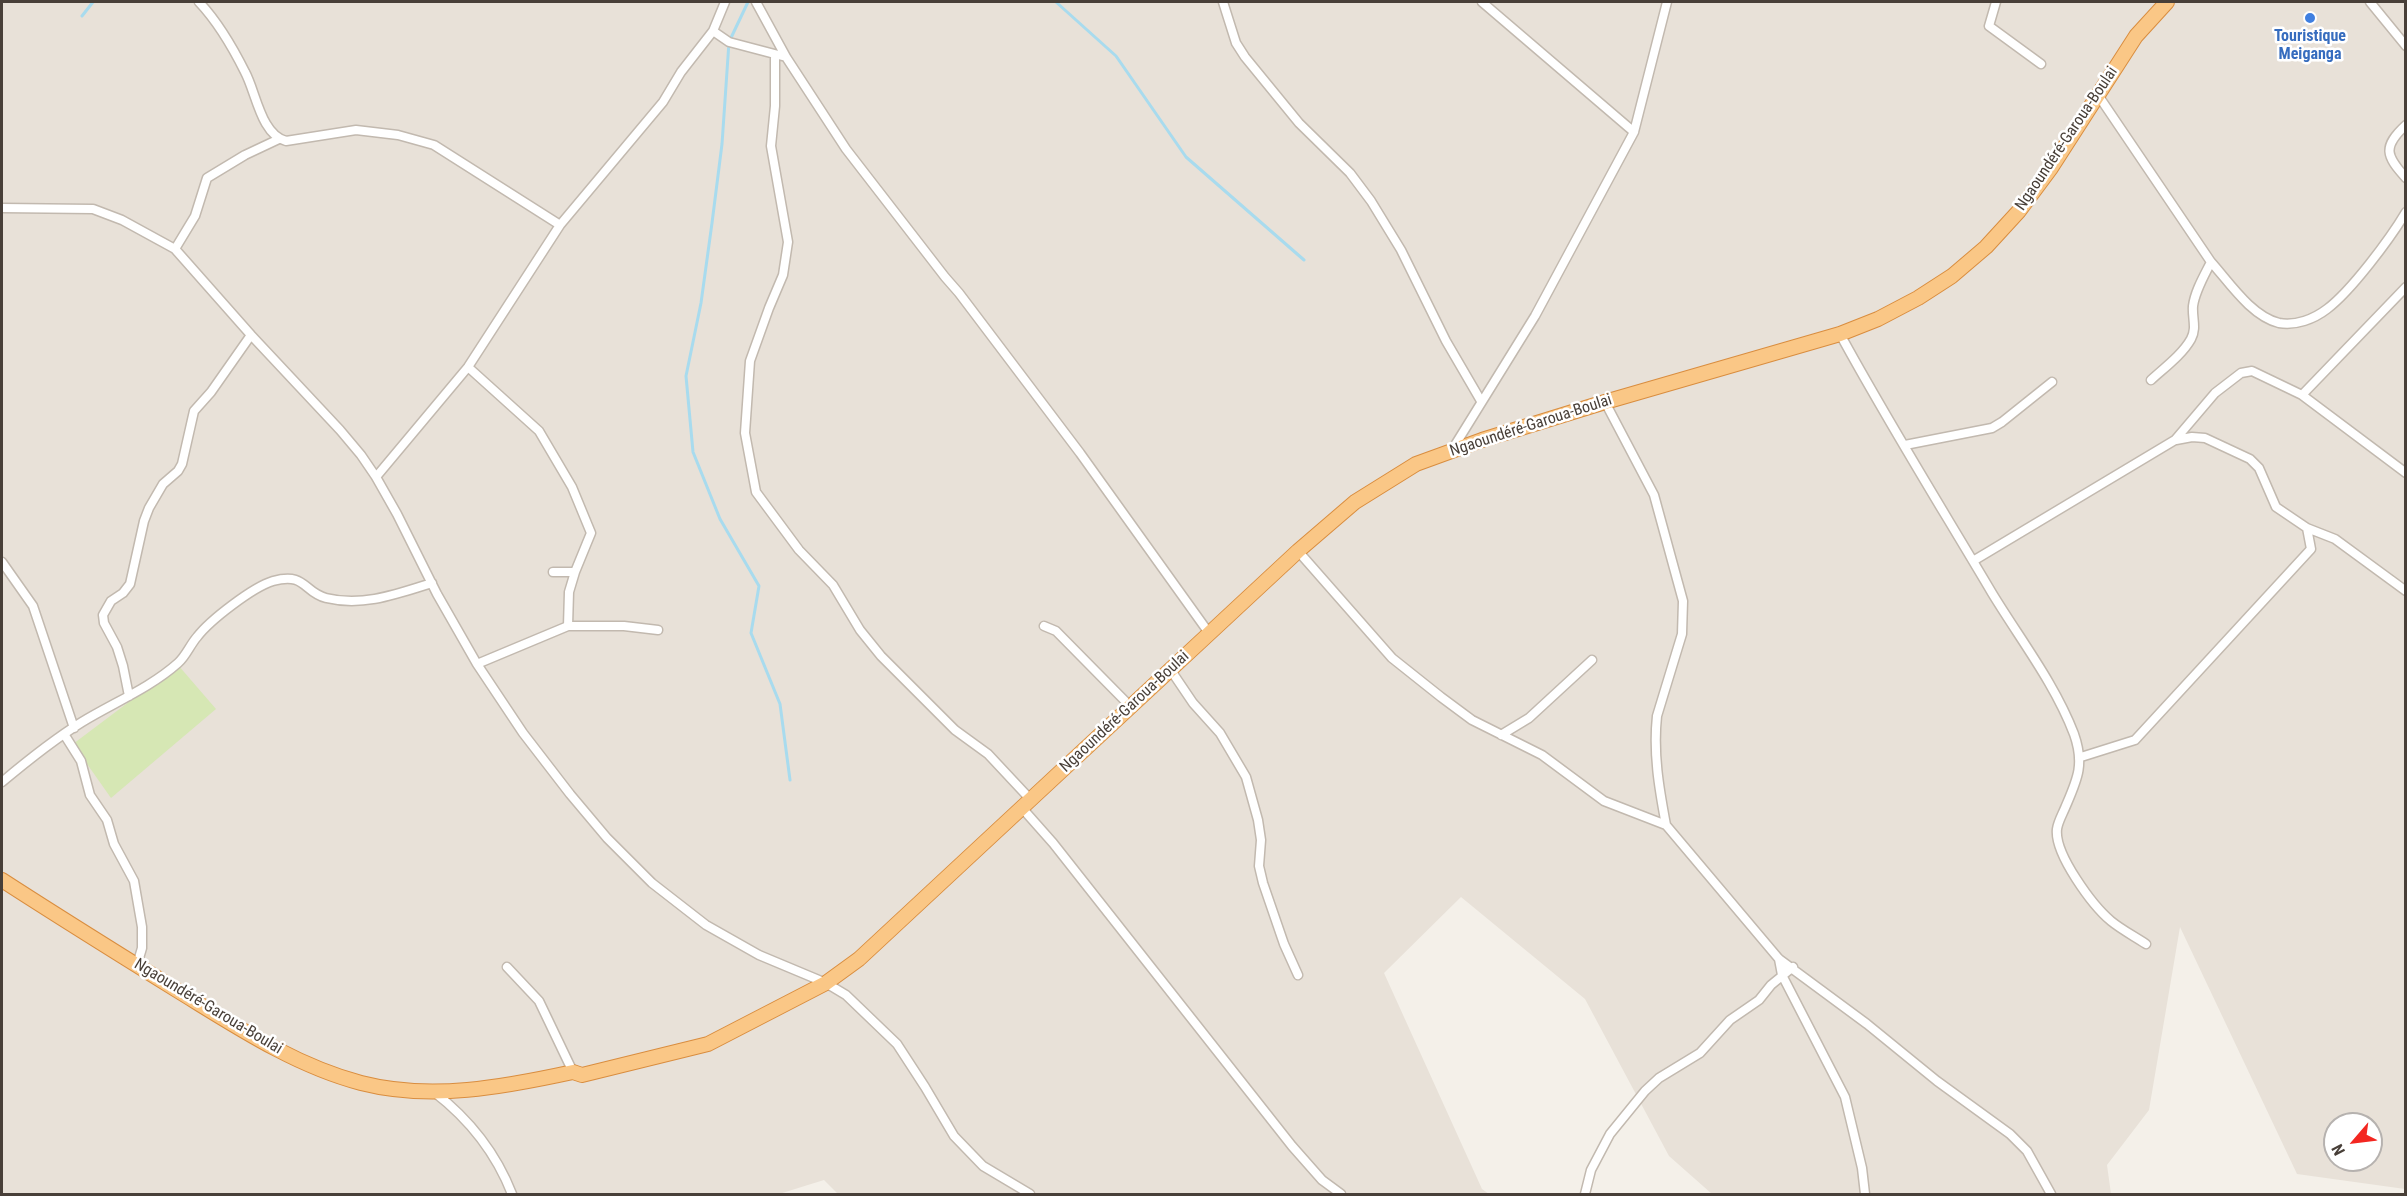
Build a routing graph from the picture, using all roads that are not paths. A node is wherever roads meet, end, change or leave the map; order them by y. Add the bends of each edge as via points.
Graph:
1 (200, 2) edge
2 (725, 2) edge
3 (756, 2) edge
4 (1223, 2) edge
5 (1482, 2) edge
6 (1667, 2) edge
7 (1996, 2) edge
8 (2167, 2) edge
9 (2370, 2) edge
10 (712, 31) junction
11 (2406, 46) edge
12 (775, 55) junction
13 (786, 57) junction
14 (2042, 64) dead end
15 (2098, 95) junction
16 (2406, 124) edge
17 (1634, 132) junction
18 (279, 139) junction
19 (2406, 178) edge
20 (2, 208) edge
21 (2406, 212) edge
22 (560, 225) junction
23 (175, 249) junction
24 (2211, 262) junction
25 (2406, 287) edge
26 (1840, 334) junction
27 (251, 335) junction
28 (468, 367) junction
29 (2151, 380) dead end
30 (2052, 382) dead end
31 (2302, 395) junction
32 (1481, 401) junction
33 (1605, 402) junction
34 (2175, 440) junction
35 (1905, 445) junction
36 (1452, 451) junction
37 (2406, 473) edge
38 (376, 477) junction
39 (2307, 528) junction
40 (1298, 550) junction
41 (1973, 561) junction
42 (2, 562) edge
43 (553, 572) dead end
44 (574, 572) junction
45 (432, 583) junction
46 (2406, 591) edge
47 (568, 626) junction
48 (1044, 626) dead end
49 (658, 630) dead end
50 (1209, 633) junction
51 (1592, 660) dead end
52 (477, 664) junction
53 (1170, 669) junction
54 (129, 696) junction
55 (1130, 706) junction
56 (74, 728) junction
57 (63, 734) junction
58 (1501, 735) junction
59 (2081, 756) junction
60 (2, 782) edge
61 (1026, 804) junction
62 (1666, 825) junction
63 (2, 880) edge
64 (2146, 944) dead end
65 (1779, 959) junction
66 (137, 965) junction
67 (507, 967) dead end
68 (1793, 967) junction
69 (1298, 975) dead end
70 (1782, 975) junction
71 (826, 983) junction
72 (573, 1072) junction
73 (434, 1092) junction
74 (512, 1194) edge
75 (1030, 1194) edge
76 (1341, 1194) edge
77 (1585, 1194) edge
78 (1865, 1194) edge
79 (2051, 1194) edge

1 - 18 street via 246,73 271,132
2 - 10 street
3 - 13 street
4 - 32 street via 1236,43 1245,57 1371,201
5 - 17 street
6 - 17 street
7 - 14 street via 1989,26
8 - 15 highway, Ngaoundéré-Garoua-Boulai via 2136,36
9 - 11 street
10 - 12 street via 729,42
10 - 22 street via 663,102
12 - 13 street
12 - 61 street via 771,146 788,242 783,275 750,361 745,433 756,492 799,550 833,585 881,656 955,730 988,754
13 - 50 street via 846,149 1002,348
15 - 24 street
15 - 26 highway, Ngaoundéré-Garoua-Boulai via 2051,168 1986,247 1918,298
16 - 19 street via 2389,149 2391,163
17 - 32 street via 1535,316
18 - 22 street via 356,130 398,135 434,145
18 - 23 street via 207,177 195,216
20 - 23 street via 93,209
21 - 24 street via 2329,308 2300,322 2278,322 2256,311
22 - 28 street
23 - 27 street
24 - 29 street via 2193,308 2192,338
25 - 31 street
26 - 33 highway, Ngaoundéré-Garoua-Boulai
26 - 35 street
27 - 38 street via 340,430
27 - 54 street via 194,411 182,464 163,484 144,521 130,584 111,601 103,615 117,647
28 - 38 street
28 - 44 street via 539,431 572,487 591,533
30 - 35 street via 1992,428
31 - 34 street via 2252,371 2241,373 2215,393
31 - 37 street
32 - 36 street
33 - 36 highway, Ngaoundéré-Garoua-Boulai
33 - 62 street via 1653,495 1683,601 1682,634 1656,727 1656,767
34 - 39 street via 2205,438 2250,459 2259,468 2276,507
34 - 41 street
35 - 41 street
36 - 40 highway, Ngaoundéré-Garoua-Boulai via 1416,464 1387,481 1355,502
38 - 45 street
39 - 46 street via 2335,539
39 - 59 street via 2312,549 2135,740
40 - 50 highway, Ngaoundéré-Garoua-Boulai
40 - 58 street via 1392,658 1472,720
41 - 59 street via 2049,684
42 - 56 street via 33,606
43 - 44 street
44 - 47 street
45 - 52 street
45 - 54 street via 365,601 323,597 298,580 272,581 219,615 196,637 179,662
47 - 49 street
47 - 52 street
48 - 55 street via 1056,631
50 - 53 highway, Ngaoundéré-Garoua-Boulai
51 - 58 street via 1529,718
52 - 71 street via 570,794 652,883 729,939
53 - 55 highway, Ngaoundéré-Garoua-Boulai
53 - 69 street via 1220,733 1246,777 1258,820 1263,883
54 - 56 street
55 - 61 highway, Ngaoundéré-Garoua-Boulai
56 - 57 street
57 - 60 street
57 - 66 street via 81,761 90,795 107,820 114,844 134,881 142,927
58 - 62 street via 1542,755 1604,801
59 - 64 street via 2077,780 2057,830 2061,851 2100,910
61 - 71 highway, Ngaoundéré-Garoua-Boulai via 887,934
61 - 76 street via 1292,1146
62 - 65 street
63 - 66 highway, Ngaoundéré-Garoua-Boulai
65 - 68 street
65 - 70 street
66 - 73 highway, Ngaoundéré-Garoua-Boulai via 283,1053 362,1083
67 - 72 street via 539,1001
68 - 70 street
68 - 79 street via 2019,1142
70 - 77 street via 1759,1000 1730,1020 1700,1053 1645,1091 1610,1134 1591,1170
70 - 78 street via 1845,1097
71 - 72 highway, Ngaoundéré-Garoua-Boulai via 708,1044 582,1075
71 - 75 street via 846,995 897,1044 967,1151 983,1166
72 - 73 highway, Ngaoundéré-Garoua-Boulai via 509,1086
73 - 74 street via 468,1122 500,1167

